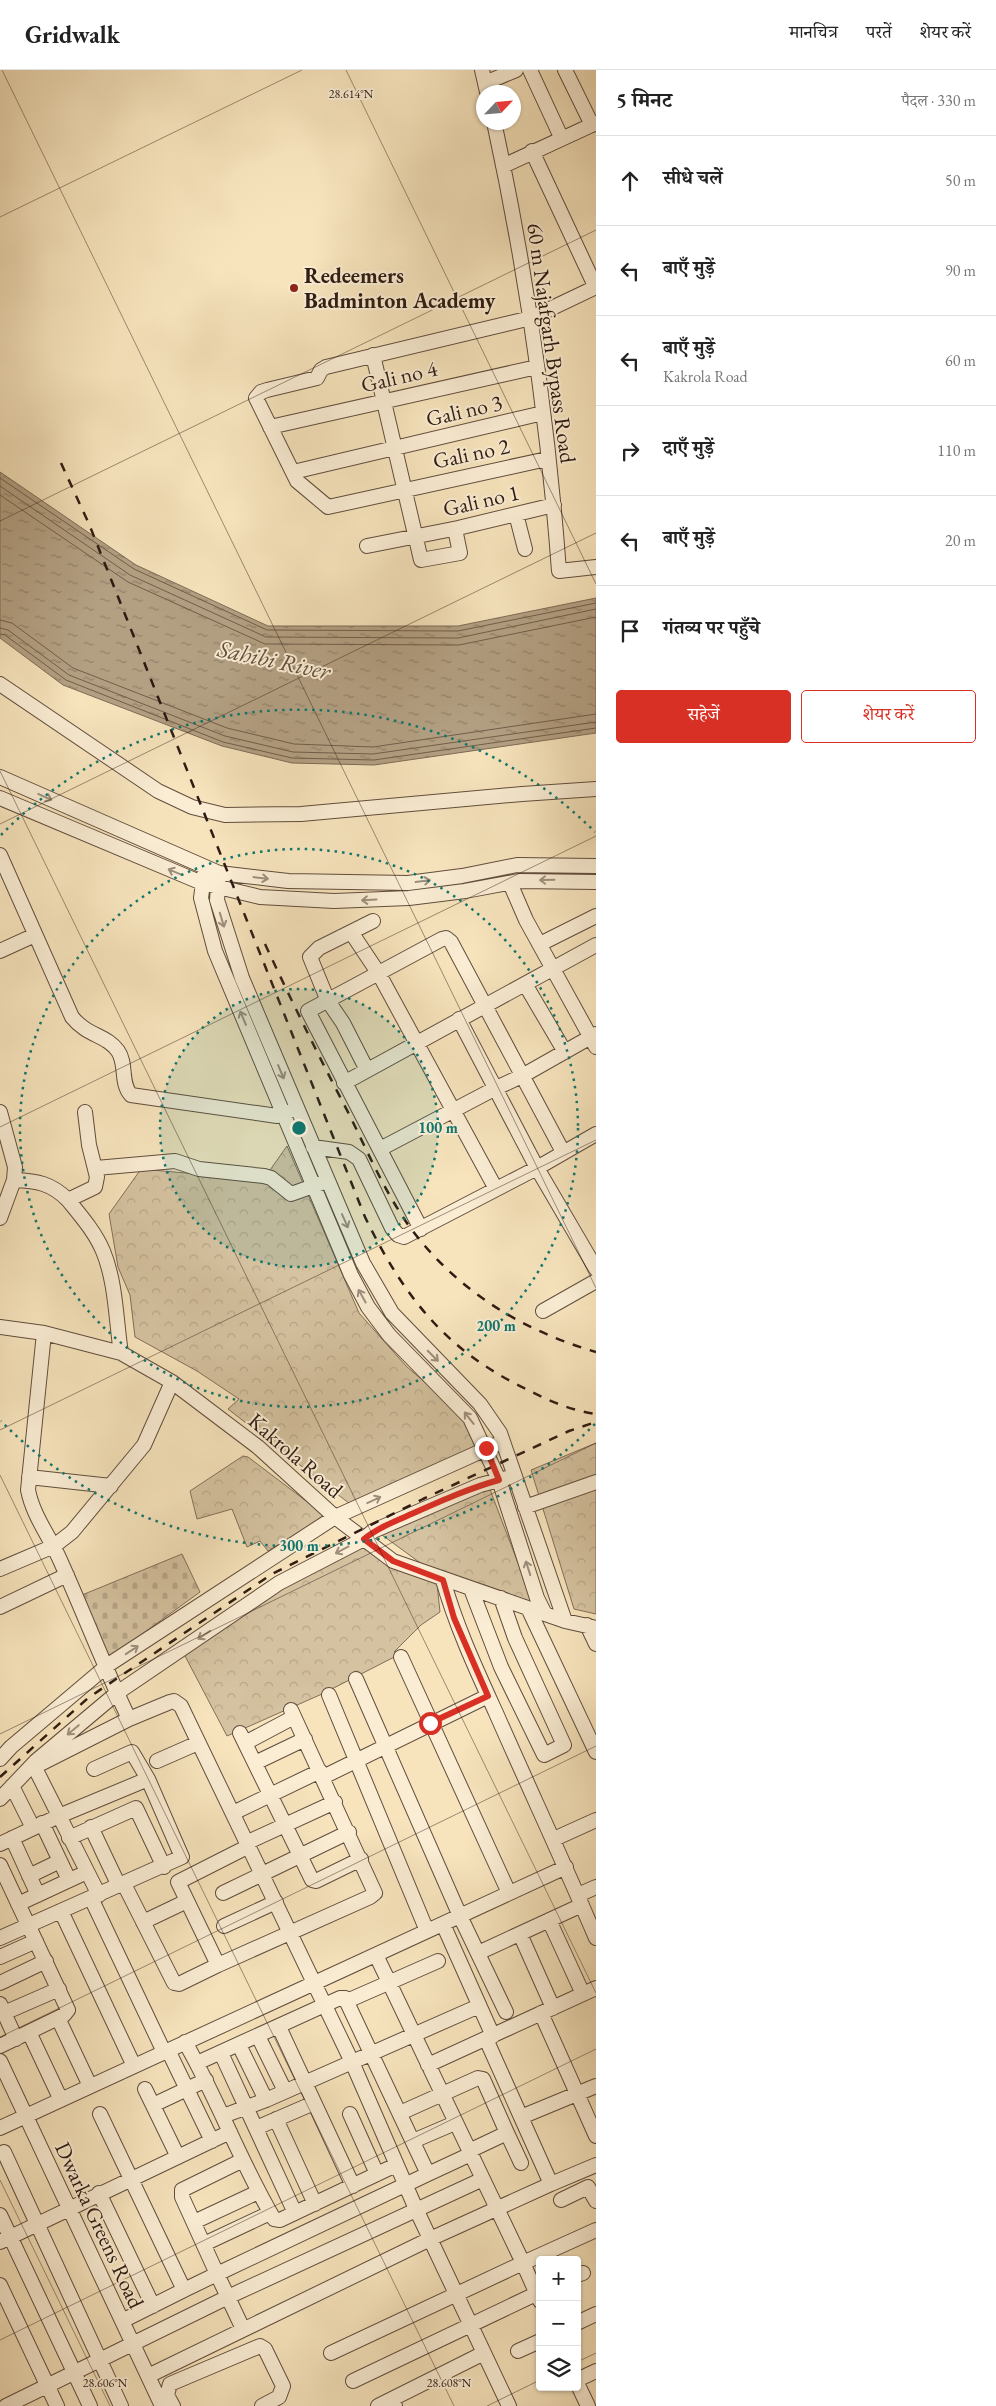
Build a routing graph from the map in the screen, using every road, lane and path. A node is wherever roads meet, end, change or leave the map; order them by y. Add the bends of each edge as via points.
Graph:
1 (516, 70) edge
2 (530, 70) edge
3 (565, 70) edge
4 (485, 82) edge
5 (594, 124) edge
6 (496, 130) edge
7 (562, 138) junction
8 (532, 151) junction
9 (503, 166) junction
10 (596, 287) edge
11 (531, 318) junction
12 (373, 355) junction
13 (537, 367) junction
14 (384, 401) junction
15 (543, 413) junction
16 (270, 427) junction
17 (395, 448) junction
18 (547, 458) junction
19 (293, 472) junction
20 (404, 490) junction
21 (554, 505) junction
22 (516, 514) junction
23 (454, 529) junction
24 (416, 536) junction
25 (367, 546) dead end
26 (525, 549) dead end
27 (596, 567) edge
28 (0, 684) edge
29 (0, 777) edge
30 (596, 789) edge
31 (0, 798) edge
32 (0, 855) edge
33 (596, 866) edge
34 (204, 868) junction
35 (219, 873) junction
36 (510, 882) junction
37 (596, 882) edge
38 (202, 883) junction
39 (216, 888) junction
40 (596, 916) edge
41 (373, 921) dead end
42 (351, 932) junction
43 (35, 935) junction
44 (540, 944) junction
45 (596, 945) edge
46 (0, 951) edge
47 (554, 969) junction
48 (378, 974) junction
49 (525, 984) junction
50 (328, 1001) junction
51 (484, 1005) junction
52 (459, 1018) junction
53 (594, 1040) edge
54 (416, 1042) junction
55 (565, 1052) junction
56 (368, 1070) junction
57 (522, 1076) junction
58 (344, 1083) junction
59 (494, 1088) junction
60 (290, 1111) junction
61 (453, 1111) junction
62 (0, 1112) edge
63 (86, 1112) dead end
64 (2, 1132) edge
65 (596, 1134) edge
66 (313, 1147) junction
67 (380, 1149) junction
68 (563, 1152) junction
69 (96, 1168) junction
70 (537, 1168) junction
71 (14, 1180) junction
72 (327, 1181) junction
73 (314, 1186) junction
74 (496, 1189) junction
75 (68, 1200) junction
76 (0, 1218) edge
77 (421, 1229) junction
78 (596, 1269) edge
79 (596, 1281) edge
80 (543, 1311) dead end
81 (0, 1327) edge
82 (44, 1333) junction
83 (121, 1354) junction
84 (172, 1382) junction
85 (503, 1442) junction
86 (486, 1448) junction
87 (515, 1476) junction
88 (29, 1477) junction
89 (499, 1480) junction
90 (596, 1482) edge
91 (111, 1486) junction
92 (525, 1507) junction
93 (335, 1517) junction
94 (364, 1539) junction
95 (54, 1546) junction
96 (0, 1569) edge
97 (67, 1575) junction
98 (443, 1580) junction
99 (471, 1589) junction
100 (501, 1598) junction
101 (0, 1607) edge
102 (528, 1608) junction
103 (545, 1614) junction
104 (565, 1620) junction
105 (592, 1626) edge
106 (596, 1644) edge
107 (401, 1657) dead end
108 (104, 1668) junction
109 (356, 1679) dead end
110 (117, 1694) junction
111 (329, 1695) dead end
112 (488, 1696) junction
113 (128, 1719) junction
114 (430, 1723) junction
115 (305, 1739) junction
116 (198, 1743) junction
117 (386, 1746) junction
118 (596, 1752) edge
119 (1, 1756) edge
120 (157, 1761) dead end
121 (357, 1761) junction
122 (255, 1764) junction
123 (33, 1765) junction
124 (94, 1769) dead end
125 (322, 1774) junction
126 (148, 1778) junction
127 (12, 1786) junction
128 (270, 1795) junction
129 (0, 1799) edge
130 (335, 1802) junction
131 (232, 1813) junction
132 (59, 1816) junction
133 (596, 1820) edge
134 (285, 1825) junction
135 (38, 1826) junction
136 (91, 1827) junction
137 (349, 1832) junction
138 (69, 1838) junction
139 (554, 1839) junction
140 (6, 1841) edge
141 (249, 1844) junction
142 (300, 1856) junction
143 (361, 1859) junction
144 (60, 1861) junction
145 (164, 1867) junction
146 (566, 1867) junction
147 (1, 1869) edge
148 (87, 1872) junction
149 (264, 1874) junction
150 (29, 1876) junction
151 (69, 1880) junction
152 (122, 1885) junction
153 (596, 1887) edge
154 (6, 1893) edge
155 (223, 1893) dead end
156 (509, 1894) junction
157 (38, 1895) junction
158 (95, 1897) junction
159 (580, 1900) junction
160 (186, 1901) junction
161 (276, 1902) junction
162 (18, 1904) junction
163 (61, 1911) junction
164 (460, 1916) junction
165 (549, 1920) junction
166 (143, 1922) junction
167 (443, 1924) junction
168 (28, 1925) junction
169 (224, 1926) dead end
170 (427, 1931) junction
171 (290, 1933) junction
172 (520, 1934) junction
173 (0, 1938) edge
174 (596, 1938) edge
175 (36, 1941) junction
176 (478, 1954) junction
177 (376, 1955) junction
178 (0, 1958) edge
179 (46, 1961) junction
180 (438, 1961) dead end
181 (218, 1965) junction
182 (0, 1983) edge
183 (314, 1983) junction
184 (388, 1983) junction
185 (596, 1988) edge
186 (59, 1989) junction
187 (583, 1994) junction
188 (347, 2001) junction
189 (325, 2006) junction
190 (479, 2006) junction
191 (2, 2009) edge
192 (547, 2011) junction
193 (506, 2012) dead end
194 (58, 2018) junction
195 (279, 2027) junction
196 (29, 2032) junction
197 (258, 2036) junction
198 (414, 2036) junction
199 (489, 2037) junction
200 (16, 2039) junction
201 (185, 2042) junction
202 (239, 2045) junction
203 (0, 2046) edge
204 (166, 2051) junction
205 (221, 2053) junction
206 (372, 2054) junction
207 (0, 2061) edge
208 (352, 2062) junction
209 (197, 2063) junction
210 (428, 2065) junction
211 (134, 2066) junction
212 (206, 2080) junction
213 (304, 2082) junction
214 (90, 2086) junction
215 (596, 2086) edge
216 (145, 2089) dead end
217 (187, 2089) junction
218 (285, 2091) junction
219 (441, 2094) junction
220 (578, 2094) junction
221 (61, 2100) junction
222 (266, 2100) junction
223 (314, 2103) junction
224 (153, 2105) junction
225 (247, 2107) junction
226 (400, 2112) junction
227 (100, 2114) dead end
228 (350, 2114) dead end
229 (26, 2116) junction
230 (223, 2116) junction
231 (521, 2117) junction
232 (276, 2119) junction
233 (455, 2123) junction
234 (0, 2128) edge
235 (256, 2128) junction
236 (230, 2132) junction
237 (507, 2133) junction
238 (596, 2136) edge
239 (212, 2141) junction
240 (413, 2141) junction
241 (4, 2152) dead end
242 (470, 2152) junction
243 (178, 2157) junction
244 (243, 2160) junction
245 (521, 2163) dead end
246 (396, 2165) junction
247 (596, 2165) edge
248 (377, 2174) junction
249 (428, 2174) junction
250 (131, 2178) junction
251 (483, 2179) junction
252 (404, 2184) junction
253 (551, 2184) junction
254 (353, 2186) junction
255 (258, 2192) junction
256 (99, 2193) junction
257 (561, 2200) dead end
258 (596, 2201) edge
259 (315, 2204) junction
260 (69, 2208) junction
261 (497, 2208) junction
262 (416, 2209) junction
263 (270, 2213) junction
264 (295, 2213) junction
265 (0, 2216) edge
266 (194, 2222) junction
267 (36, 2225) junction
268 (596, 2230) edge
269 (430, 2238) junction
270 (5, 2240) edge
271 (204, 2244) junction
272 (522, 2263) junction
273 (217, 2274) junction
274 (0, 2285) edge
275 (536, 2289) edge
276 (184, 2290) junction
277 (457, 2295) junction
278 (536, 2296) edge
279 (228, 2297) junction
280 (153, 2306) junction
281 (596, 2314) edge
282 (122, 2321) junction
283 (581, 2321) edge
284 (471, 2324) junction
285 (243, 2329) junction
286 (536, 2343) edge
287 (134, 2345) junction
288 (518, 2351) dead end
289 (331, 2353) dead end
290 (484, 2353) junction
291 (100, 2361) junction
292 (596, 2371) edge
293 (74, 2373) junction
294 (148, 2376) junction
295 (581, 2380) edge
296 (353, 2381) dead end
297 (47, 2386) junction
298 (581, 2391) edge
299 (0, 2402) edge
300 (394, 2403) edge
301 (505, 2405) edge
302 (2, 2406) edge
303 (6, 2406) edge
304 (57, 2406) edge
305 (90, 2406) edge
306 (121, 2406) edge
307 (162, 2406) edge
308 (172, 2406) edge
309 (262, 2406) edge
310 (378, 2406) edge
311 (588, 2406) edge

1 - 4 street
2 - 7 street
3 - 5 street
5 - 7 street
6 - 9 street, 60 m Najafgarh Bypass Road
7 - 8 street
8 - 9 street
8 - 10 street
9 - 11 street, 60 m Najafgarh Bypass Road
10 - 11 street
11 - 12 street
11 - 13 street, 60 m Najafgarh Bypass Road
12 - 14 street
12 - 16 street via 326,367 317,378 258,395 257,402
13 - 14 street, Gali no 4
13 - 15 street, 60 m Najafgarh Bypass Road
14 - 16 street, Gali no 4
14 - 17 street
15 - 17 street, Gali no 3
15 - 18 street, 60 m Najafgarh Bypass Road
16 - 19 street
17 - 19 street, Gali no 3
17 - 20 street
18 - 20 street, Gali no 2
18 - 21 street, 60 m Najafgarh Bypass Road
19 - 20 street, Gali no 2 via 300,484 328,507
20 - 24 street
21 - 22 street, Gali no 1
21 - 27 street, 60 m Najafgarh Bypass Road via 559,571
22 - 23 street, Gali no 1
22 - 26 street, Gali no 1
23 - 24 street, Gali no 1
23 - 24 street via 460,552 421,560
24 - 25 street, Gali no 1
28 - 30 street via 158,792 192,807 225,815 301,814
29 -> 34 street
38 -> 31 street
32 - 43 street
35 -> 33 street via 288,881 408,883 517,865
34 - 35 street
34 - 38 street
35 - 39 street
37 -> 36 street
36 -> 39 street via 408,898 334,901 260,897
36 - 44 street
38 - 39 street
60 -> 38 street via 215,951 203,911
39 -> 60 street via 220,916
40 - 44 street
41 - 42 street
42 - 48 street
42 - 50 street via 319,948 310,957
43 - 46 street
43 - 60 street via 72,1017 83,1030 110,1042 121,1056 126,1086 131,1095 278,1116
44 - 47 street
45 - 47 street
47 - 49 street
47 - 53 street
48 - 50 street
48 - 51 street via 446,938
48 - 54 street
49 - 51 street
49 - 55 street
50 - 56 street
50 - 58 street via 308,1011
51 - 52 street
51 - 57 street
52 - 54 street
52 - 59 street
53 - 55 street
54 - 56 street
54 - 61 street
55 - 57 street
56 - 58 street
57 - 59 street
57 - 68 street
58 - 67 street
59 - 61 street
59 - 70 street
60 - 66 street
60 - 73 street
61 - 67 street
61 - 74 street
62 - 64 street
63 - 69 street
64 - 71 street via 13,1152
65 - 68 street
66 - 72 street
66 - 77 street via 355,1154 398,1235 404,1237
67 - 77 street
68 - 70 street
69 - 73 street via 175,1161 199,1169 272,1178 291,1194
69 - 75 street via 96,1187
70 - 74 street
70 - 78 street
71 - 75 street via 42,1182
71 - 76 street
72 - 73 street
72 -> 85 street via 381,1296 404,1326 480,1404
86 -> 73 street via 470,1418 389,1335 368,1307
74 - 77 street
75 - 83 street via 93,1232 103,1251 109,1270
79 - 80 street
81 - 82 street, Kakrola Road
82 - 83 street, Kakrola Road
82 - 88 street
83 - 84 street, Kakrola Road
84 - 91 street via 144,1445
84 - 93 street, Kakrola Road via 258,1446
85 - 86 street
85 - 87 street
86 - 89 street
93 -> 86 street
87 - 89 street
87 - 92 street
88 - 91 street
88 - 95 street via 30,1500
89 - 94 street via 435,1504 374,1531
103 -> 89 street
90 - 92 street
91 - 95 street via 72,1532
92 - 104 street
93 - 94 street, Kakrola Road
108 -> 93 street
94 - 98 street, Kakrola Road via 393,1561
94 -> 110 street via 279,1584
95 - 96 street
95 - 97 street
97 - 101 street
97 - 108 street
98 - 99 street, Kakrola Road
98 - 112 street via 454,1618
99 - 100 street, Kakrola Road
99 - 100 street via 501,1667 544,1755 564,1745 515,1638
100 - 102 street, Kakrola Road
102 - 103 street, Kakrola Road
102 - 118 street
103 - 104 street, Kakrola Road
104 - 105 street, Kakrola Road
105 - 106 street
107 - 114 street
108 - 110 street
108 - 119 street
109 - 117 street
110 - 113 street
110 -> 123 street
111 - 121 street
112 - 114 street
112 - 139 street
113 - 116 street via 174,1701 181,1706
113 - 123 street
114 - 117 street
114 - 156 street
115 - 122 street
115 - 122 street via 293,1713 242,1738
115 - 125 street
116 - 120 street
116 - 131 street
117 - 121 street
117 - 164 street
121 - 125 street
121 - 170 street
122 - 128 street
123 - 127 street
123 - 132 street
124 - 126 street via 132,1752
125 - 128 street
125 - 130 street
126 - 132 street
126 - 145 street via 182,1855
127 - 129 street
127 - 135 street
128 - 131 street
128 - 134 street
130 - 134 street
130 - 137 street
131 - 141 street
132 - 135 street
132 - 138 street
133 - 139 street
134 - 141 street
134 - 142 street
135 - 140 street
135 - 144 street
136 - 138 street
136 - 145 street via 136,1808
136 - 152 street
137 - 142 street
137 - 143 street
138 - 148 street
139 - 146 street
140 - 150 street
141 - 149 street
141 - 160 street via 179,1880
142 - 143 street via 314,1881
142 - 149 street
143 - 171 street via 374,1890 373,1896
144 - 150 street
144 - 151 street
145 - 152 street
146 - 156 street
146 - 159 street
147 - 154 street
148 - 151 street
148 - 158 street
149 - 155 street
149 - 161 street
150 - 157 street
151 - 157 street
152 - 158 street
152 - 166 street
153 - 159 street
154 - 162 street
156 - 164 street
157 - 162 street
158 - 163 street
158 - 204 street
159 - 165 street
159 - 174 street
160 - 166 street
160 - 181 street
161 - 169 street
161 - 171 street
162 - 168 street
163 - 168 street
163 - 211 street
164 - 167 street
164 - 176 street
165 - 172 street
165 - 187 street
166 - 181 street via 174,1983 179,1984
167 - 170 street
167 - 190 street
168 - 173 street
168 - 175 street
170 - 177 street
171 - 181 street
171 - 183 street
172 - 176 street
172 - 192 street
175 - 178 street
175 - 179 street
176 - 193 street
177 - 183 street
177 - 184 street
179 - 182 street
179 - 186 street
180 - 184 street
183 - 189 street
183 - 201 street
184 - 188 street
184 - 198 street
185 - 187 street
186 - 191 street
186 - 194 street via 68,2010
187 - 192 street
188 - 189 street via 343,1998
188 - 206 street
189 - 195 street
189 - 208 street
190 - 198 street
190 - 199 street
191 - 200 street
192 - 199 street
192 - 220 street
194 - 196 street
194 - 214 street
195 - 197 street
195 - 213 street
196 - 200 street
196 - 221 street
197 - 202 street
197 - 218 street
198 - 206 street
198 - 210 street
199 - 210 street
199 - 231 street
200 - 203 street
201 - 204 street
201 - 209 street
202 - 205 street
202 - 222 street
204 - 211 street
204 - 217 street
205 - 209 street
205 - 225 street
206 - 208 street
206 - 226 street
207 - 229 street, Dwarka Greens Road
208 - 213 street
208 - 246 street
209 - 212 street
210 - 219 street
211 - 214 street
212 - 217 street
212 - 230 street
213 - 218 street
213 - 223 street
214 - 221 street
215 - 220 street
216 - 224 street
217 - 224 street
217 - 239 street
218 - 222 street
219 - 226 street
219 - 233 street
219 - 237 street via 478,2078 483,2079
220 - 231 street
220 - 238 street
221 - 229 street
222 - 225 street
223 - 232 street
223 - 254 street
224 - 243 street
225 - 230 street
225 - 235 street
226 - 240 street
227 - 250 street
228 - 248 street
229 - 234 street
229 - 260 street, Dwarka Greens Road
230 - 236 street
231 - 253 street
232 - 235 street
232 - 259 street
233 - 240 street
233 - 242 street
235 - 264 street
236 - 239 street
236 - 244 street
237 - 242 street
237 - 245 street
239 - 243 street
240 - 249 street
241 - 267 street
242 - 249 street
242 - 251 street
243 - 250 street
244 - 255 street
244 - 266 street via 182,2190
246 - 248 street
246 - 252 street
247 - 253 street
248 - 254 street
249 - 252 street
250 - 256 street
250 - 276 street
251 - 261 street
251 - 262 street
252 - 262 street
252 - 273 street
253 - 261 street
254 - 259 street
255 - 263 street
255 - 266 street
256 - 260 street
256 - 280 street
257 - 258 street via 588,2187
259 - 264 street
260 - 267 street
260 - 282 street, Dwarka Greens Road
261 - 269 street
261 - 272 street
262 - 269 street
262 - 279 street
263 - 264 street via 277,2220
263 - 271 street
265 - 270 street
266 - 271 street
267 - 270 street
267 - 291 street
268 - 272 street
269 - 277 street
269 - 285 street
270 - 293 street
271 - 273 street
272 - 275 street
272 - 277 street
273 - 276 street
273 - 279 street
274 - 297 street
276 - 280 street
277 - 284 street
277 - 289 street
278 - 284 street
279 - 285 street
279 - 287 street
280 - 282 street
281 - 283 street
282 - 287 street, Dwarka Greens Road
284 - 290 street
284 - 296 street
285 - 294 street
286 - 288 street
287 - 291 street
287 - 294 street, Dwarka Greens Road
290 - 300 street
290 - 301 street
291 - 293 street
291 - 306 street
292 - 295 street
293 - 297 street
293 - 305 street
294 - 307 street, Dwarka Greens Road
297 - 303 street
297 - 304 street
298 - 311 street
299 - 302 street
300 - 310 street
308 - 309 street via 167,2395 170,2384 260,2346 265,2349 283,2386 279,2397

